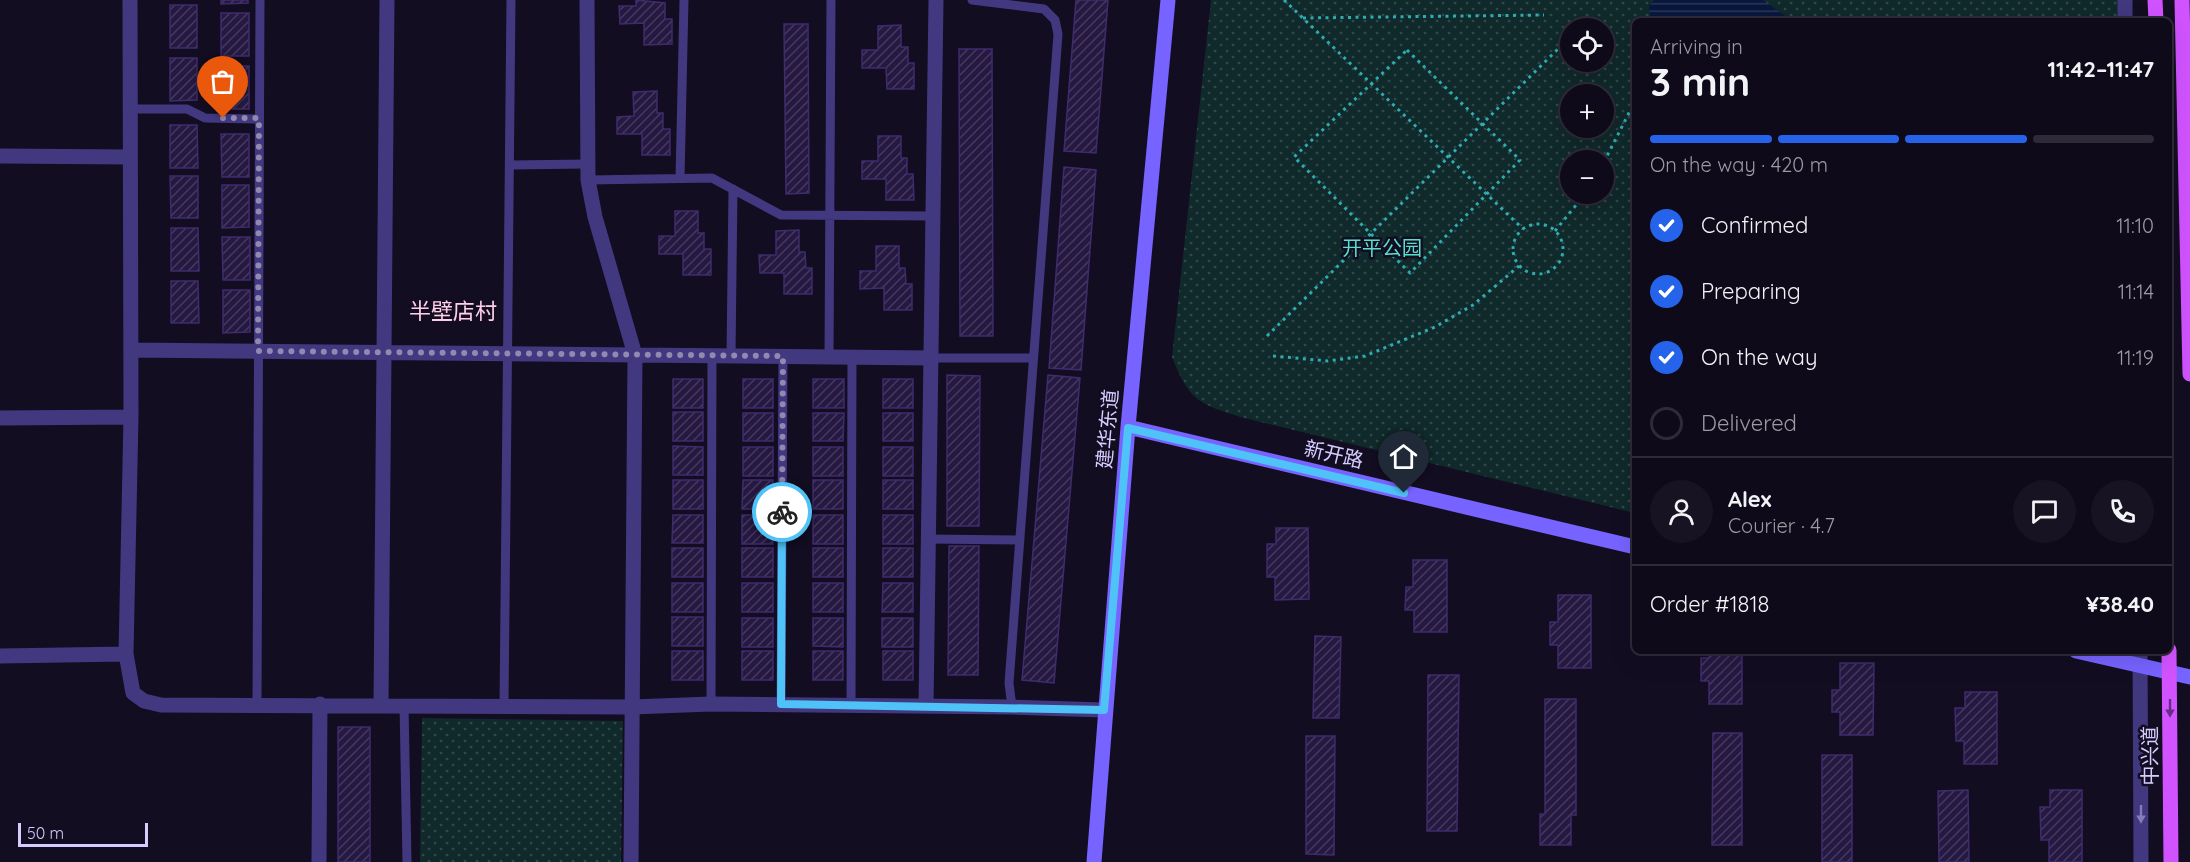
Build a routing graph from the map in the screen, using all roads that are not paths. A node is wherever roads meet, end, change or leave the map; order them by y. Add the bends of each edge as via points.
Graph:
1 (130, 0) edge
2 (260, 0) edge
3 (387, 0) edge
4 (512, 0) edge
5 (587, 0) edge
6 (684, 0) edge
7 (831, 0) edge
8 (936, 0) edge
9 (972, 0) edge
10 (1168, 0) edge
11 (2125, 0) edge
12 (2155, 0) edge
13 (2182, 0) edge
14 (2125, 18) edge
15 (2156, 18) edge
16 (130, 109) junction
17 (259, 118) junction
18 (0, 156) edge
19 (130, 157) junction
20 (586, 164) junction
21 (511, 165) junction
22 (681, 178) junction
23 (588, 180) junction
24 (733, 189) junction
25 (829, 215) junction
26 (933, 216) junction
27 (131, 350) junction
28 (258, 351) junction
29 (383, 352) junction
30 (510, 354) junction
31 (635, 355) junction
32 (712, 356) junction
33 (731, 356) junction
34 (783, 356) junction
35 (829, 357) junction
36 (852, 357) junction
37 (931, 358) junction
38 (1032, 358) junction
39 (2190, 374) edge
40 (131, 417) junction
41 (0, 418) edge
42 (1128, 428) junction
43 (928, 539) junction
44 (1020, 540) junction
45 (1632, 546) edge
46 (126, 654) junction
47 (2100, 654) edge
48 (2169, 654) edge
49 (0, 656) edge
50 (2140, 659) edge
51 (2169, 673) junction
52 (2190, 677) edge
53 (257, 704) junction
54 (320, 704) junction
55 (711, 704) junction
56 (781, 704) junction
57 (381, 705) junction
58 (404, 705) junction
59 (851, 705) junction
60 (504, 706) junction
61 (926, 706) junction
62 (632, 707) junction
63 (1012, 707) junction
64 (1104, 710) junction
65 (319, 862) edge
66 (407, 862) edge
67 (631, 862) edge
68 (1094, 862) edge
69 (2141, 862) edge
70 (2171, 862) edge

1 - 16 street
2 - 17 lane
3 - 29 street
4 - 21 lane
5 - 20 street
6 - 22 lane
7 - 25 lane
8 - 26 street
9 - 38 lane via 1044,9 1055,20 1058,34
10 - 42 main road, 建华东道
11 - 14 street
12 - 15 main road
13 - 39 main road
16 - 17 lane via 187,109 205,118
16 - 19 street
17 - 28 lane
18 - 19 street
19 - 27 street
20 - 21 lane
20 - 23 street
21 - 30 lane
22 - 23 lane
22 - 24 lane via 712,178
23 - 31 street
24 - 25 lane via 781,215
24 - 33 lane
25 - 26 lane
25 - 35 lane
26 - 37 street
27 - 28 street
27 - 40 street
28 - 29 street
28 - 53 lane
29 - 30 street
29 - 57 street
30 - 31 street
30 - 60 lane
31 - 32 street
31 - 62 street
32 - 33 street
32 - 55 lane
33 - 34 street
34 - 35 street
34 - 56 lane
35 - 36 street
36 - 37 street
36 - 59 lane
37 - 38 lane
37 - 43 street
38 - 44 lane
40 - 41 street
40 - 46 street
42 - 45 main road, 新开路
42 - 64 main road, 建华东道
43 - 44 lane
43 - 61 street
44 - 63 lane via 1009,683
46 - 49 street
46 - 53 street via 133,693 144,701 161,705
47 - 50 main road
48 - 51 main road, 中兴道
50 - 51 main road
50 -> 69 street
51 - 52 main road
51 -> 70 main road, 中兴道
53 - 54 street
54 - 57 street
54 - 65 street
55 - 56 street
55 - 62 street
56 - 59 street
57 - 58 street
58 - 60 street
58 - 66 lane
59 - 61 street
60 - 62 street
61 - 63 street
62 - 67 street
63 - 64 street
64 - 68 main road, 建华东道

